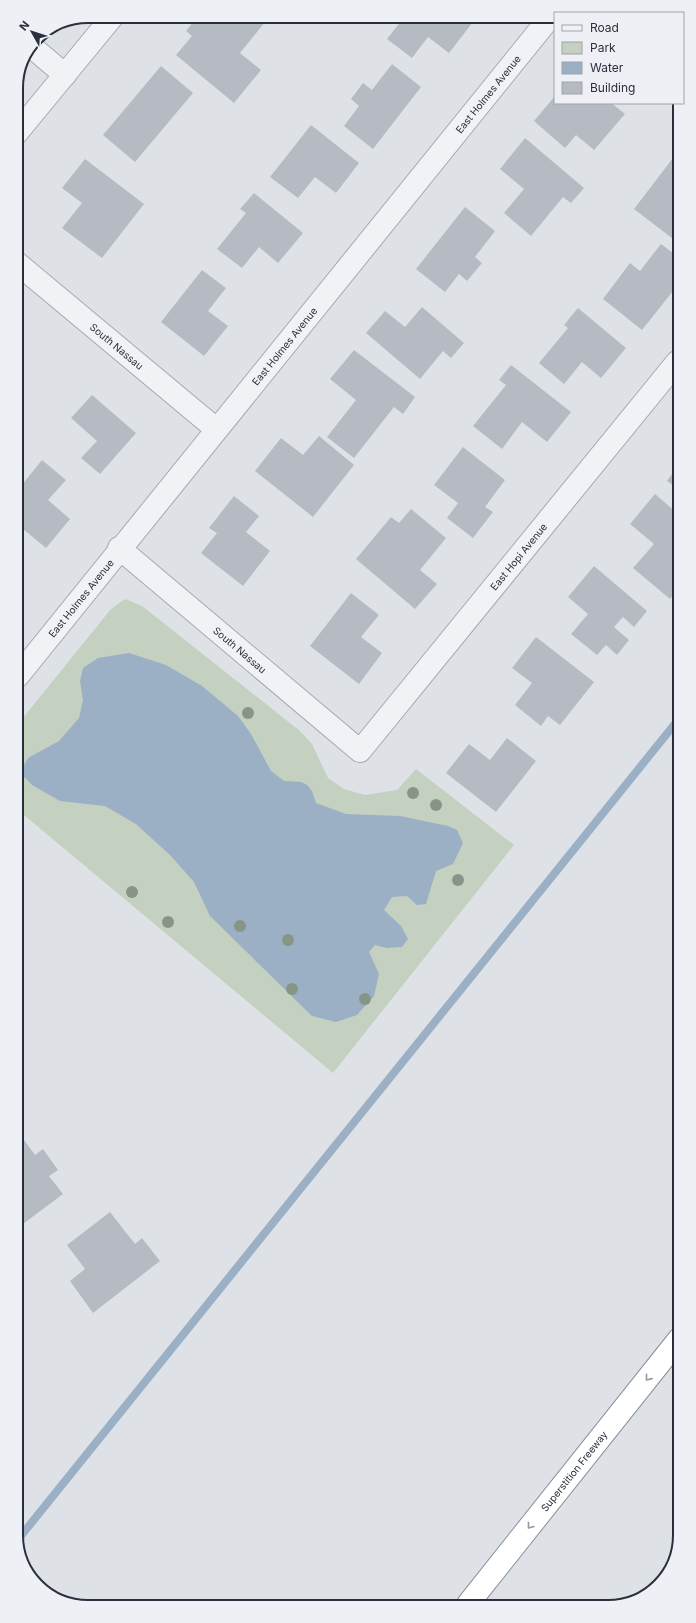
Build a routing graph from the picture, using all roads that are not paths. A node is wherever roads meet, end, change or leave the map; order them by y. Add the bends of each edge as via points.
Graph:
1 (107, 23) edge
2 (545, 23) edge
3 (38, 52) edge
4 (65, 75) junction
5 (23, 126) edge
6 (23, 268) edge
7 (673, 367) edge
8 (216, 428) junction
9 (120, 548) junction
10 (23, 670) edge
11 (360, 751) joint
12 (673, 1347) edge
13 (471, 1600) edge

1 - 4 street
2 - 8 street, East Holmes Avenue
3 - 4 street
4 - 5 street
6 - 8 street, South Nassau
7 - 11 street, East Hopi Avenue
8 - 9 street, East Holmes Avenue
9 - 10 street, East Holmes Avenue
9 - 11 street, South Nassau
12 -> 13 highway, Superstition Freeway

